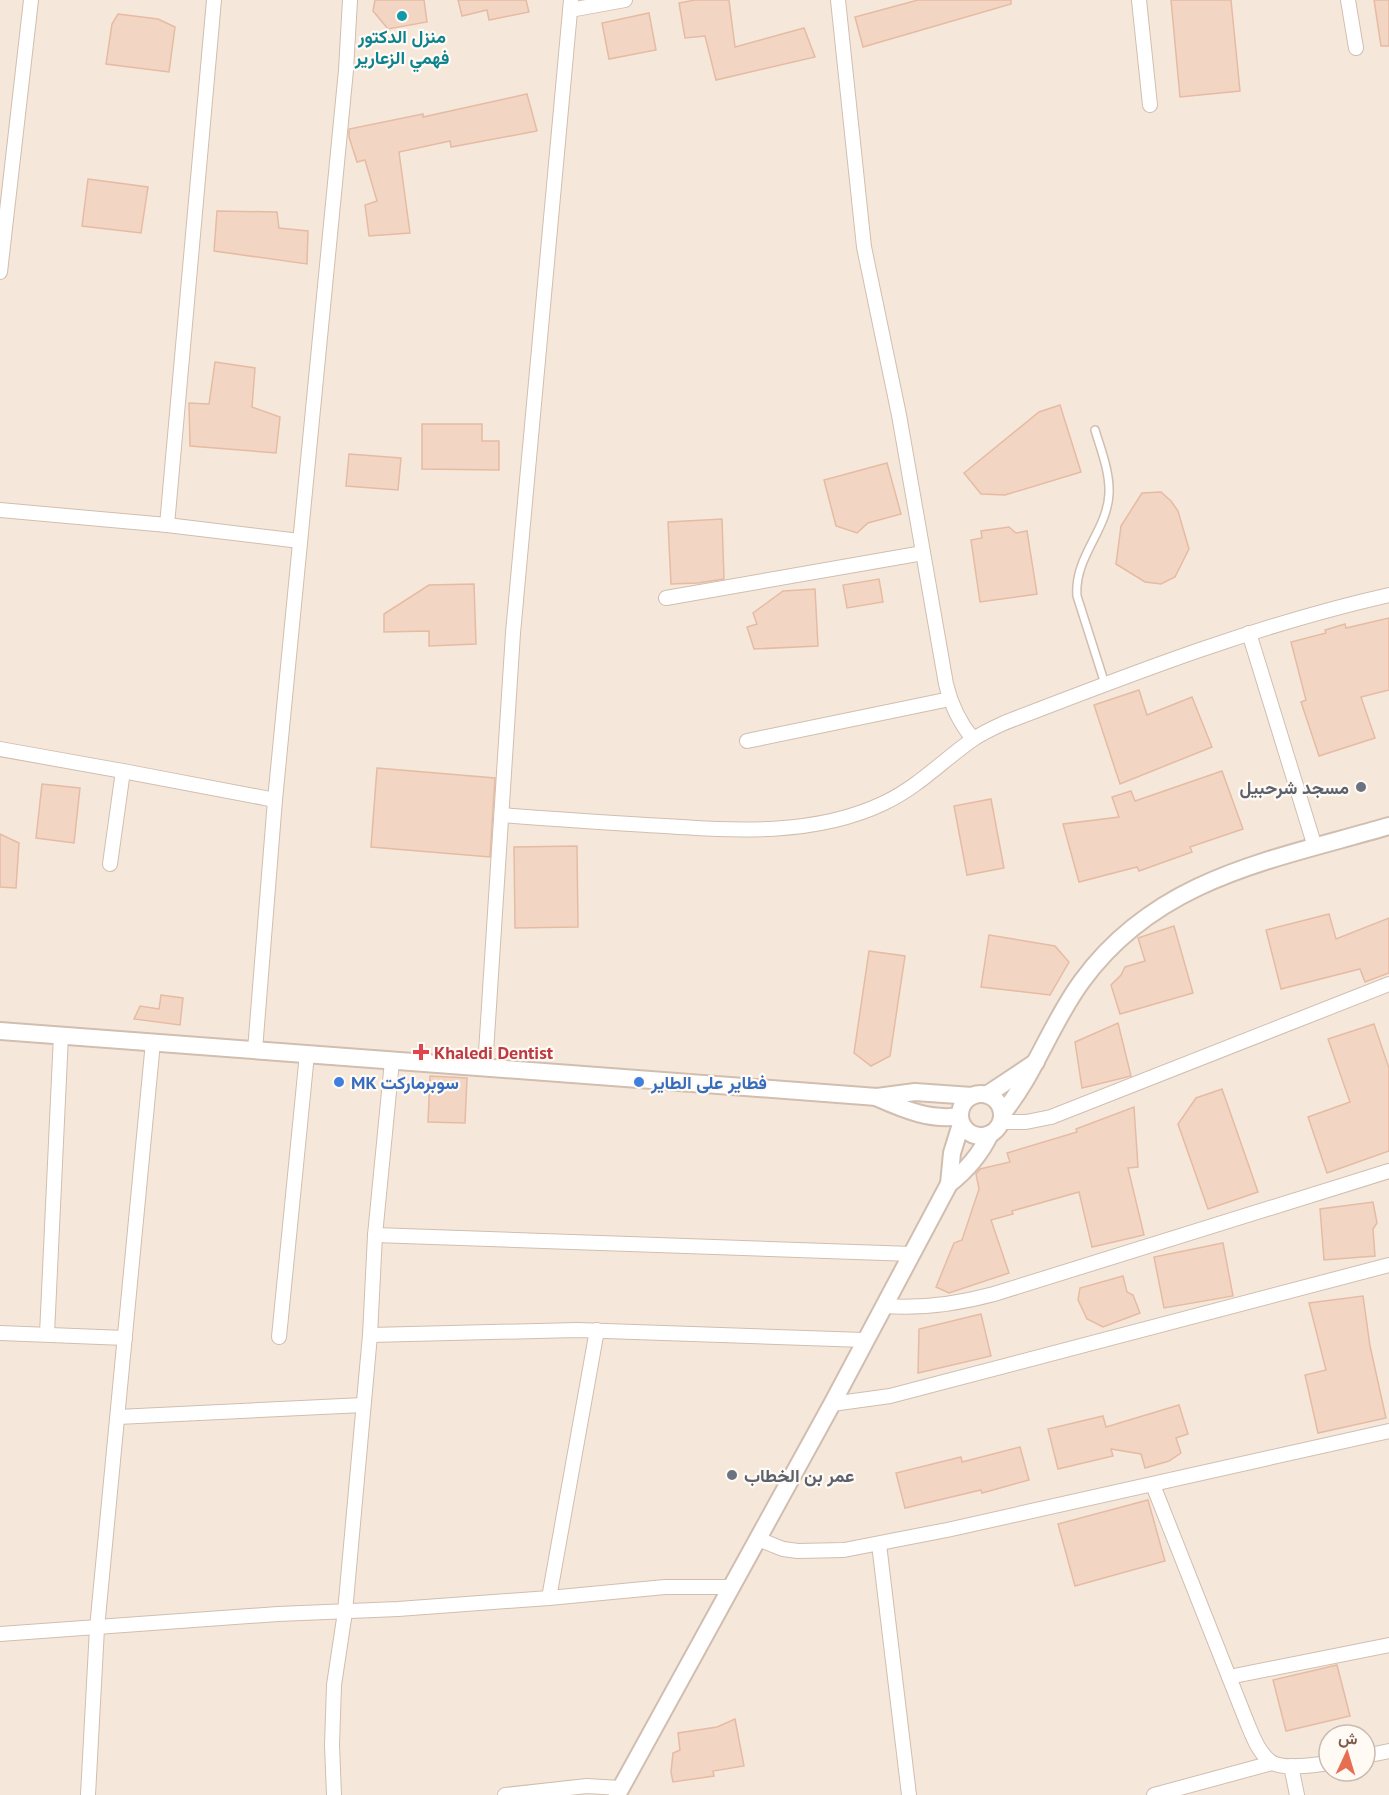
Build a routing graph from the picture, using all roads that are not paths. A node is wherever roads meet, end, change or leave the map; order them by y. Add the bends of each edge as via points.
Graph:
1 (31, 0) edge
2 (214, 0) edge
3 (350, 0) edge
4 (625, 0) edge
5 (838, 0) edge
6 (1139, 0) edge
7 (1348, 0) edge
8 (570, 5) edge
9 (1356, 48) dead end
10 (1150, 105) dead end
11 (0, 272) edge
12 (1095, 430) dead end
13 (0, 510) edge
14 (167, 525) junction
15 (300, 541) junction
16 (923, 553) junction
17 (1389, 595) edge
18 (666, 598) dead end
19 (1249, 633) junction
20 (1105, 684) junction
21 (950, 699) junction
22 (973, 740) junction
23 (747, 741) dead end
24 (0, 750) edge
25 (123, 771) junction
26 (275, 800) junction
27 (502, 815) junction
28 (1389, 826) edge
29 (1315, 847) junction
30 (110, 864) dead end
31 (1389, 984) edge
32 (0, 1031) edge
33 (61, 1035) junction
34 (153, 1042) junction
35 (255, 1050) junction
36 (307, 1054) junction
37 (392, 1060) junction
38 (1037, 1062) junction
39 (485, 1068) junction
40 (980, 1095) junction
41 (877, 1097) junction
42 (961, 1120) junction
43 (998, 1124) junction
44 (1389, 1171) edge
45 (949, 1184) junction
46 (375, 1235) junction
47 (912, 1254) junction
48 (1389, 1265) edge
49 (884, 1306) junction
50 (597, 1330) junction
51 (0, 1333) edge
52 (47, 1334) junction
53 (370, 1335) junction
54 (279, 1337) dead end
55 (125, 1338) junction
56 (864, 1340) junction
57 (832, 1404) junction
58 (363, 1405) junction
59 (118, 1417) junction
60 (1389, 1431) edge
61 (1153, 1485) junction
62 (758, 1539) junction
63 (879, 1544) junction
64 (731, 1587) junction
65 (549, 1598) junction
66 (345, 1612) junction
67 (97, 1628) junction
68 (0, 1634) edge
69 (1389, 1645) edge
70 (1229, 1677) junction
71 (1272, 1763) junction
72 (1317, 1764) edge
73 (1291, 1766) junction
74 (619, 1792) edge
75 (88, 1795) edge
76 (334, 1795) edge
77 (505, 1795) edge
78 (909, 1795) edge
79 (1154, 1795) edge
80 (1297, 1795) edge

1 - 11 street
2 - 14 street
3 - 15 street
4 - 8 street
5 - 16 street via 864,247
6 - 10 street
7 - 9 street
8 - 27 street via 513,633
12 - 20 lane via 1106,465 1109,493 1102,521 1076,583
13 - 14 street
14 - 15 street
15 - 26 street
16 - 18 street
16 - 21 street
17 - 19 street
19 - 20 street
19 - 29 street
20 - 22 street via 1004,723
21 - 22 street
21 - 23 street
22 - 27 street via 924,779 884,803 851,816 804,826 726,829
24 - 25 street
25 - 26 street
25 - 30 street
26 - 35 street
27 - 39 street
28 - 29 street
29 - 38 street via 1208,881 1135,925 1081,983
31 - 43 street via 1051,1117
32 - 33 street
33 - 34 street
33 - 52 street
34 - 35 street
34 - 55 street
35 - 36 street
36 - 37 street
36 - 54 street
37 - 39 street
37 - 46 street
38 - 40 street
38 - 43 street
39 - 41 street
40 - 41 street via 915,1092
40 - 42 street via 965,1101
40 - 43 street via 995,1099 1000,1106
41 - 42 street via 921,1113
42 - 43 street via 966,1131 982,1136
42 - 45 street
43 - 45 street via 969,1167
44 - 49 street via 986,1296 946,1305
45 - 47 street
46 - 47 street
46 - 53 street
47 - 49 street
48 - 57 street via 890,1396
49 - 56 street
50 - 53 street
50 - 56 street
50 - 65 street
51 - 52 street
52 - 55 street
53 - 58 street
55 - 59 street
56 - 57 street
57 - 62 street
58 - 59 street
58 - 66 street
59 - 67 street
60 - 61 street
61 - 63 street
61 - 70 street
62 - 63 street via 783,1549 814,1552
62 - 64 street
63 - 78 street
64 - 65 street via 665,1587
64 - 74 street
65 - 66 street
66 - 67 street
66 - 76 street via 334,1695
67 - 68 street
67 - 75 street
69 - 70 street
70 - 71 street via 1256,1743
71 - 73 street
71 - 79 street
72 - 73 street
73 - 80 street
74 - 77 street via 587,1786

